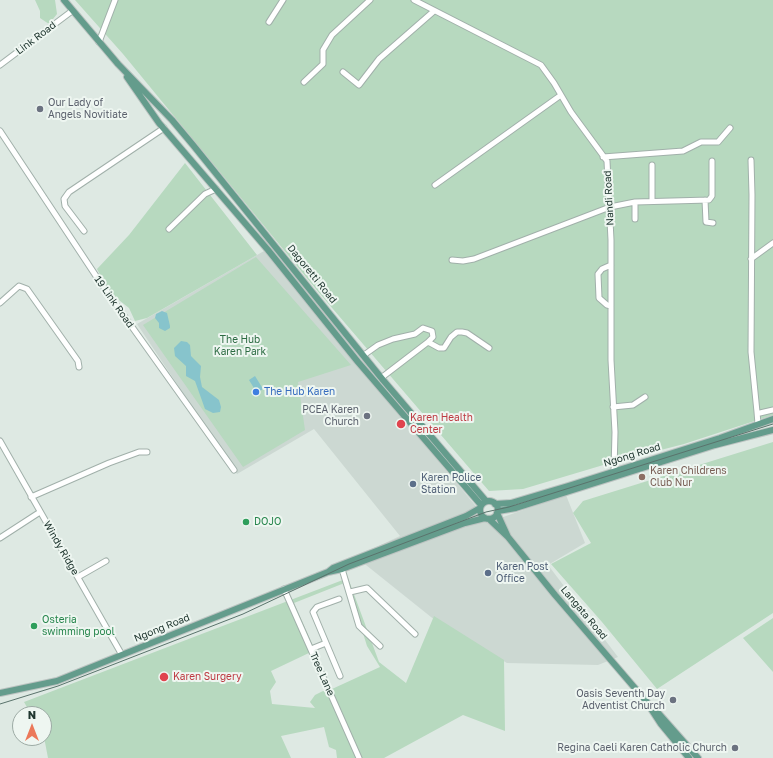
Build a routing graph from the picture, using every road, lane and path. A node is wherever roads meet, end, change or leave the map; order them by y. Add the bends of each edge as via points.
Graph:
1 (64, 0) edge
2 (115, 0) edge
3 (283, 0) edge
4 (370, 0) edge
5 (414, 0) edge
6 (72, 11) junction
7 (434, 11) junction
8 (269, 22) dead end
9 (99, 42) junction
10 (118, 64) junction
11 (0, 65) edge
12 (343, 72) dead end
13 (304, 82) dead end
14 (561, 96) junction
15 (172, 120) junction
16 (164, 128) junction
17 (730, 128) dead end
18 (0, 131) edge
19 (603, 157) junction
20 (751, 160) dead end
21 (712, 161) dead end
22 (652, 165) dead end
23 (435, 185) dead end
24 (216, 189) junction
25 (705, 200) junction
26 (652, 201) junction
27 (635, 202) junction
28 (610, 207) junction
29 (635, 220) dead end
30 (713, 223) dead end
31 (169, 229) dead end
32 (84, 231) dead end
33 (773, 243) edge
34 (751, 259) junction
35 (452, 260) dead end
36 (611, 265) junction
37 (0, 303) edge
38 (611, 306) junction
39 (428, 342) junction
40 (489, 348) dead end
41 (364, 355) junction
42 (79, 367) dead end
43 (381, 378) junction
44 (645, 397) dead end
45 (614, 407) junction
46 (773, 410) edge
47 (757, 412) junction
48 (773, 419) edge
49 (758, 424) junction
50 (773, 430) edge
51 (0, 440) edge
52 (147, 452) dead end
53 (234, 470) dead end
54 (614, 471) junction
55 (31, 497) junction
56 (495, 504) junction
57 (482, 505) junction
58 (40, 512) junction
59 (498, 512) junction
60 (487, 518) junction
61 (508, 537) junction
62 (0, 538) edge
63 (382, 552) junction
64 (106, 561) dead end
65 (342, 570) junction
66 (328, 572) junction
67 (78, 577) junction
68 (284, 589) junction
69 (350, 592) junction
70 (339, 599) dead end
71 (415, 634) dead end
72 (326, 643) junction
73 (380, 646) dead end
74 (311, 649) junction
75 (122, 655) junction
76 (340, 676) dead end
77 (0, 693) edge
78 (646, 701) junction
79 (359, 758) edge
80 (689, 758) edge
81 (698, 758) edge

1 - 6 main road, Dagoretti Road
2 - 9 street
3 - 8 street
4 - 13 street via 332,35 323,50 323,64
5 - 7 street, Nandi Road
6 - 9 main road, Dagoretti Road
6 - 11 street, Link Road
7 - 12 street via 378,59 360,85
7 - 14 street, Nandi Road via 541,65
9 - 10 main road, Dagoretti Road
10 - 15 main road, Dagoretti Road
10 - 16 main road, Dagoretti Road
14 - 19 street, Nandi Road
14 - 23 street
15 - 16 main road via 165,120
15 - 41 main road, Dagoretti Road
16 - 24 main road, Dagoretti Road
16 - 32 street via 69,192 64,199 65,206
17 - 19 street via 718,142 701,142 683,150
18 - 53 street, 19 Link Road via 100,282
19 - 28 street, Nandi Road via 607,161
20 - 34 street
21 - 25 street via 712,196
22 - 26 street
24 - 31 street via 205,194
24 - 57 main road, Dagoretti Road via 358,362
25 - 26 street
25 - 30 street via 705,220
26 - 27 street
27 - 28 street
27 - 29 street
28 - 35 street via 474,260
28 - 36 street, Nandi Road
33 - 34 street
34 - 47 street via 751,352
36 - 38 street, Nandi Road
36 - 38 street via 598,274 599,298
37 - 42 street via 20,286 27,288 78,361
38 - 45 street, Nandi Road
39 - 40 street via 444,348 451,337 457,332 462,332
39 - 41 street via 433,337 432,331 423,328 415,334 378,345
39 - 43 street
41 - 43 main road, Dagoretti Road
43 - 57 main road, Dagoretti Road
44 - 45 street via 633,405
45 - 54 street, Nandi Road
46 - 47 street
47 - 49 street
48 - 49 main road, Ngong Road
49 - 54 main road, Ngong Road
50 - 59 main road, Ngong Road via 722,443
51 - 55 street, Windy Ridge
52 - 55 street via 139,452 114,461
54 - 56 main road, Ngong Road via 512,503
55 - 58 street, Windy Ridge
56 - 57 main road via 492,501
56 - 59 main road
57 - 60 main road via 480,514
57 - 63 main road, Ngong Road via 466,516
58 - 62 street
58 - 67 street, Windy Ridge
59 - 60 main road
59 - 61 main road
60 - 61 main road
60 - 63 main road, Ngong Road via 465,523
61 - 78 main road, Langata Road
63 - 65 main road, Ngong Road
63 - 66 main road, Ngong Road via 333,568
64 - 67 street
65 - 66 main road, Ngong Road
65 - 69 street
66 - 68 main road, Ngong Road
67 - 75 street, Windy Ridge
68 - 74 street, Tree Lane
68 - 75 main road, Ngong Road
69 - 71 street via 367,588
69 - 73 street via 359,626
70 - 72 street via 318,607 314,612
72 - 74 street
72 - 76 street
74 - 79 street, Tree Lane
75 - 77 main road, Ngong Road via 57,681
78 - 80 main road, Langata Road
78 - 81 main road, Langata Road

